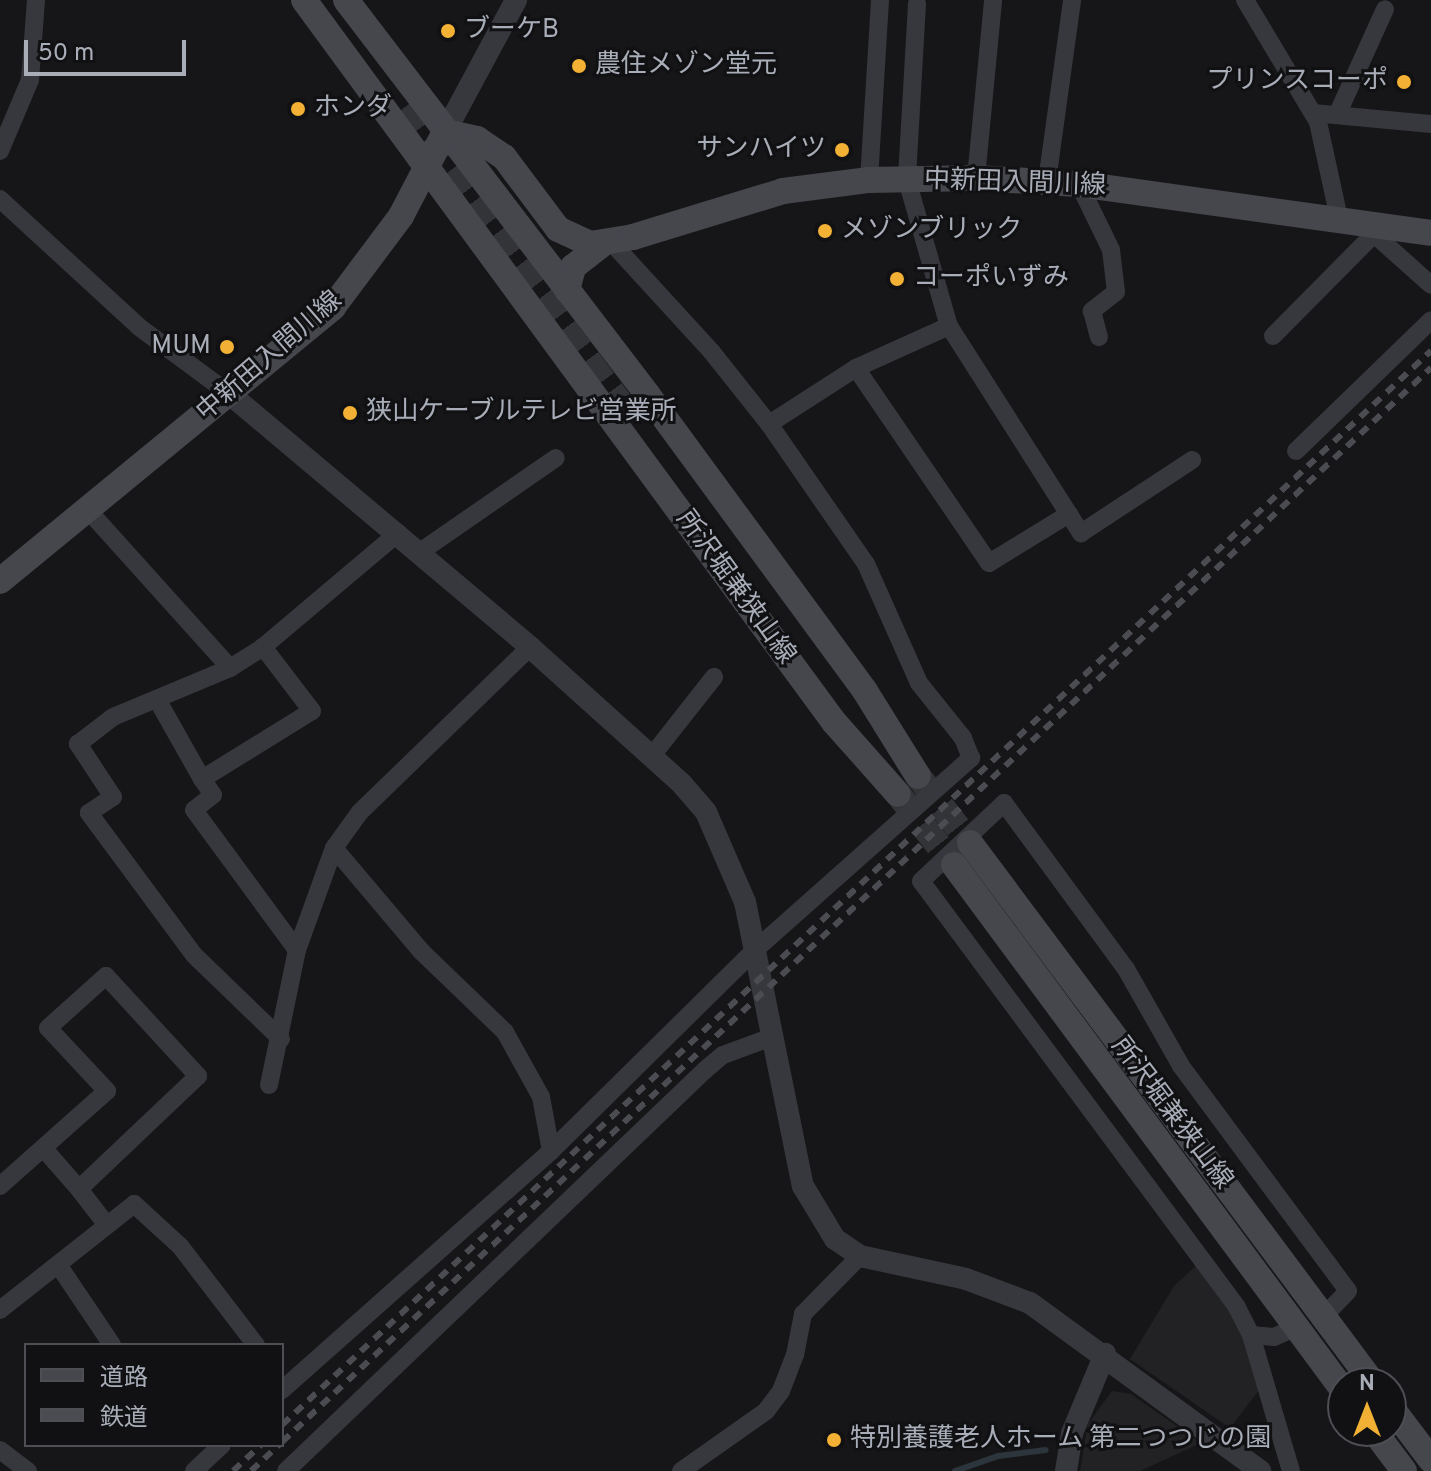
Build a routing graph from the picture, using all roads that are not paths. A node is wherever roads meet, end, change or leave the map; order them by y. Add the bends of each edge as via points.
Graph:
1 (36, 0) edge
2 (304, 0) edge
3 (346, 0) edge
4 (516, 0) edge
5 (880, 0) edge
6 (993, 0) edge
7 (1072, 0) edge
8 (1245, 0) edge
9 (917, 4) dead end
10 (1385, 9) dead end
11 (1313, 113) junction
12 (1337, 115) junction
13 (1431, 124) edge
14 (445, 132) junction
15 (0, 151) edge
16 (428, 166) junction
17 (976, 178) junction
18 (869, 180) junction
19 (907, 180) junction
20 (1047, 181) junction
21 (1079, 184) junction
22 (0, 199) edge
23 (1339, 218) junction
24 (1378, 230) junction
25 (1431, 233) edge
26 (607, 243) junction
27 (1431, 285) edge
28 (567, 290) junction
29 (1431, 320) edge
30 (949, 326) junction
31 (1273, 336) dead end
32 (1099, 337) dead end
33 (856, 368) junction
34 (231, 395) junction
35 (769, 424) junction
36 (1296, 451) dead end
37 (556, 458) dead end
38 (1192, 460) dead end
39 (87, 509) junction
40 (1069, 514) junction
41 (398, 533) junction
42 (420, 552) junction
43 (0, 581) edge
44 (263, 647) junction
45 (530, 647) junction
46 (230, 668) junction
47 (714, 677) dead end
48 (158, 701) junction
49 (651, 757) junction
50 (202, 779) junction
51 (334, 848) junction
52 (756, 949) junction
53 (297, 950) junction
54 (772, 1037) junction
55 (281, 1039) junction
56 (269, 1085) dead end
57 (45, 1150) junction
58 (551, 1151) junction
59 (0, 1186) edge
60 (79, 1189) junction
61 (106, 1224) junction
62 (860, 1256) junction
63 (59, 1266) junction
64 (0, 1310) edge
65 (1323, 1317) junction
66 (1296, 1327) junction
67 (1251, 1335) junction
68 (111, 1343) edge
69 (254, 1343) edge
70 (1105, 1354) junction
71 (1361, 1367) edge
72 (1327, 1369) edge
73 (284, 1384) edge
74 (1407, 1428) edge
75 (220, 1447) edge
76 (1386, 1447) edge
77 (0, 1450) edge
78 (1431, 1460) edge
79 (28, 1471) edge
80 (194, 1471) edge
81 (286, 1471) edge
82 (681, 1471) edge
83 (1066, 1471) edge
84 (1260, 1471) edge
85 (1291, 1471) edge
86 (1404, 1471) edge

1 - 15 street via 30,80
2 - 16 main road, 所沢堀兼狭山線
3 - 14 main road, 所沢堀兼狭山線
4 - 14 street
5 - 18 street
6 - 17 street
7 - 20 street
8 - 11 street
9 - 19 street
10 - 12 street
11 - 12 street
11 - 23 street via 1330,163
12 - 13 street
14 - 16 main road, 中新田入間川線
14 - 26 main road, 中新田入間川線 via 477,139 504,157 566,236
14 - 28 main road, 所沢堀兼狭山線
16 - 28 main road, 所沢堀兼狭山線 via 834,722 898,794 846,708 633,412 853,701 918,776 865,691
16 - 34 main road, 中新田入間川線 via 401,216 333,307
17 - 19 main road, 中新田入間川線
17 - 20 main road, 中新田入間川線
18 - 19 main road, 中新田入間川線
18 - 26 main road, 中新田入間川線 via 783,191
19 - 30 street
20 - 21 main road, 中新田入間川線
21 - 23 main road, 中新田入間川線
21 - 32 street via 1111,250 1116,292 1092,311
22 - 34 street via 139,327
23 - 24 main road, 中新田入間川線
24 - 25 main road, 中新田入間川線
24 - 27 street
24 - 31 street
26 - 28 main road, 中新田入間川線 via 573,267
26 - 35 street via 711,351
29 - 36 street
30 - 33 street
30 - 40 street
33 - 35 street
33 - 40 street via 989,563
34 - 39 main road, 中新田入間川線
34 - 41 street
35 - 52 street via 866,564 919,683 963,738 971,758
37 - 42 street
38 - 40 street via 1081,533
39 - 43 main road, 中新田入間川線
39 - 46 street
41 - 42 street
41 - 44 street
42 - 45 street
44 - 46 street
44 - 50 street via 312,711
45 - 49 street
45 - 51 street via 360,812
46 - 48 street
47 - 49 street
48 - 50 street
48 - 55 street via 113,717 78,744 113,797 89,813 194,955
49 - 52 street via 706,812 728,854
50 - 53 street via 213,795 194,810
51 - 53 street
51 - 58 street via 422,952 505,1032 541,1097
52 - 54 street
52 - 58 street
53 - 55 street
54 - 62 street via 803,1186 835,1239
54 - 81 street via 723,1055 705,1070
55 - 56 street
57 - 59 street
57 - 60 street
57 - 60 street via 107,1091 48,1028 106,976 198,1076
58 - 73 street
60 - 61 street
61 - 63 street
61 - 69 street via 134,1204 180,1246
62 - 70 street via 966,1279 1030,1303
62 - 82 street via 803,1314 786,1379 766,1411
63 - 64 street
63 - 68 street
65 - 66 main road, 所沢堀兼狭山線 via 962,854
65 - 67 street via 1348,1291 1181,1066 1126,969 1004,803 921,881 1144,1178 1237,1307
65 - 71 main road, 所沢堀兼狭山線
66 - 67 street via 1274,1337
66 - 72 main road, 所沢堀兼狭山線
67 - 85 street
70 - 83 street via 1072,1433
70 - 84 street
74 - 78 main road
75 - 80 street
76 - 86 main road
77 - 79 street

